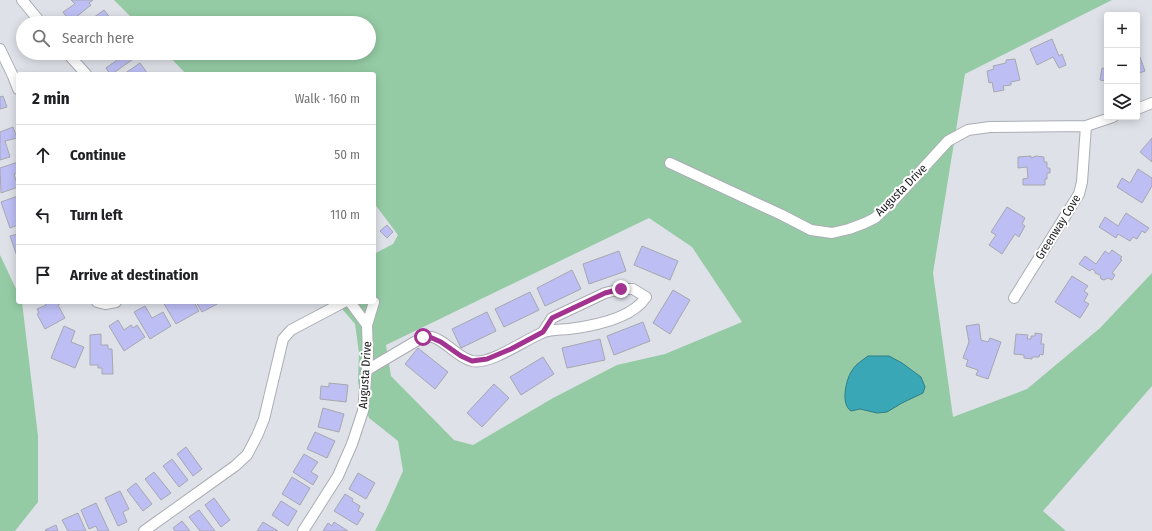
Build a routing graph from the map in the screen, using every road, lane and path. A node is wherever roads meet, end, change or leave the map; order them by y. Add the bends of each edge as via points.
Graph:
1 (22, 0) edge
2 (35, 16) edge
3 (0, 49) edge
4 (73, 60) edge
5 (84, 72) edge
6 (16, 84) edge
7 (1152, 103) edge
8 (1140, 108) edge
9 (1104, 120) edge
10 (1086, 126) junction
11 (670, 163) dead end
12 (1014, 298) dead end
13 (340, 304) edge
14 (351, 304) edge
15 (373, 304) edge
16 (367, 325) junction
17 (543, 332) junction
18 (367, 370) junction
19 (144, 531) edge
20 (303, 531) edge

1 - 2 street
3 - 6 street
4 - 5 street
7 - 8 street
9 - 10 street, Augusta Drive
10 - 11 street, Augusta Drive via 990,127 968,130 948,141 875,218 849,230 832,233 811,230
10 - 12 street, Greenway Cove via 1079,194
13 - 19 street via 291,330 283,339 264,419 247,455
14 - 16 street
15 - 16 street, Augusta Drive
16 - 18 street, Augusta Drive
17 - 17 street via 609,321 632,310 646,297 633,290 621,289 605,293 552,318
17 - 18 street via 487,359 472,361 437,340 423,337
18 - 20 street, Augusta Drive via 363,411 352,444 338,476

